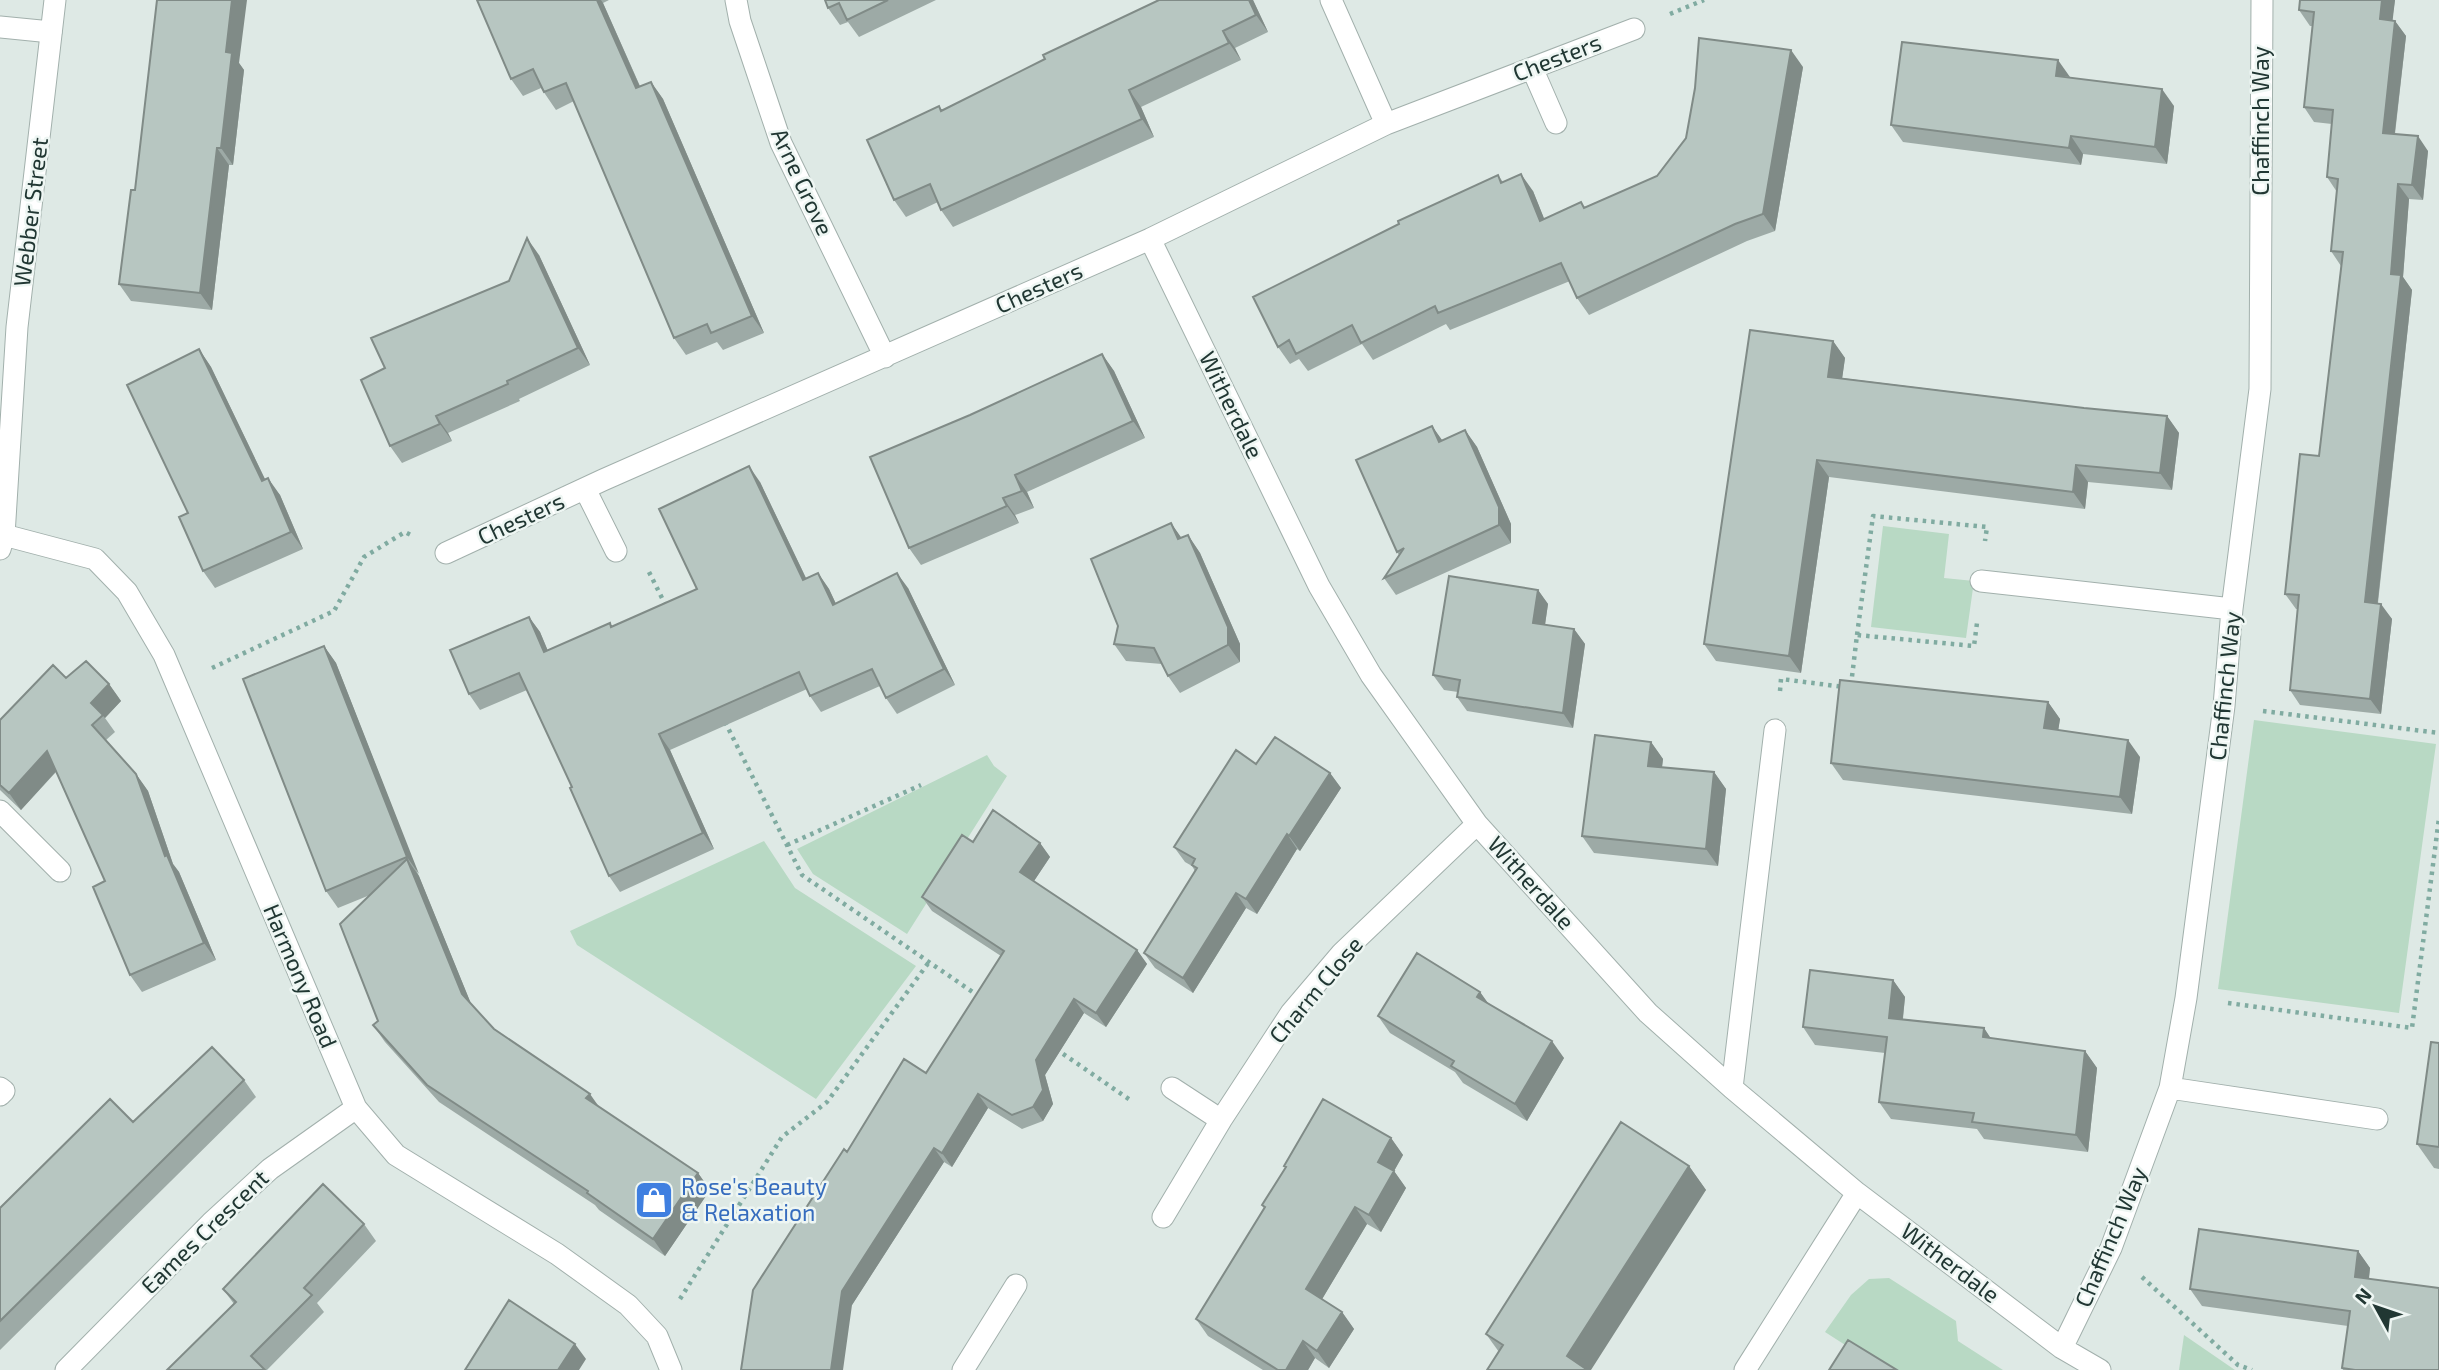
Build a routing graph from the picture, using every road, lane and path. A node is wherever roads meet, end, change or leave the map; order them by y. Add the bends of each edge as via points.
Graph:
1 (55, 0) edge
2 (736, 0) edge
3 (1331, 0) edge
4 (2262, 0) edge
5 (0, 27) edge
6 (1634, 29) dead end
7 (51, 32) junction
8 (1532, 68) junction
9 (1386, 124) junction
10 (1556, 124) dead end
11 (1150, 239) junction
12 (9, 326) edge
13 (885, 357) junction
14 (585, 489) junction
15 (2, 542) edge
16 (616, 551) dead end
17 (446, 554) joint
18 (646, 565) dead end
19 (1981, 581) junction
20 (2232, 609) junction
21 (670, 614) edge
22 (1857, 635) junction
23 (177, 684) junction
24 (2224, 706) junction
25 (719, 711) edge
26 (1775, 730) joint
27 (2439, 733) edge
28 (921, 785) dead end
29 (0, 811) edge
30 (2439, 818) edge
31 (1478, 824) junction
32 (787, 845) junction
33 (60, 871) dead end
34 (929, 962) junction
35 (2186, 998) junction
36 (986, 1001) edge
37 (1055, 1048) edge
38 (0, 1088) edge
39 (1172, 1088) dead end
40 (1732, 1088) junction
41 (2170, 1088) junction
42 (0, 1095) edge
43 (1134, 1103) dead end
44 (356, 1108) junction
45 (2377, 1119) dead end
46 (1222, 1120) junction
47 (1857, 1193) junction
48 (1163, 1217) dead end
49 (2111, 1248) junction
50 (1016, 1284) dead end
51 (657, 1336) junction
52 (2062, 1348) junction
53 (66, 1370) edge
54 (671, 1370) edge
55 (963, 1370) edge
56 (1745, 1370) edge
57 (2100, 1370) edge
58 (2252, 1370) edge

1 - 7 street, Webber Street
2 - 13 street, Arne Grove via 781,143
3 - 9 street
4 - 20 street, Chaffinch Way via 2260,388
5 - 7 street
6 - 8 street, Chesters
7 - 12 street, Webber Street
8 - 9 street, Chesters
8 - 10 street
9 - 11 street, Chesters
11 - 13 street, Chesters
11 - 31 street, Witherdale via 1319,586 1371,675
12 - 15 street, Webber Street
13 - 14 street, Chesters
14 - 16 street
14 - 17 street, Chesters
15 - 23 street, Harmony Road via 95,559 127,592
17 - 23 path via 405,532 364,557 334,611
18 - 21 path
19 - 20 street
19 - 22 path via 1974,646
19 - 22 path via 1987,527 1873,516
20 - 24 street, Chaffinch Way
22 - 26 path via 1850,687 1781,680
23 - 44 street, Harmony Road
24 - 27 path
24 - 35 street, Chaffinch Way
25 - 32 path
26 - 40 street
28 - 32 path
29 - 33 street
30 - 35 path via 2412,1028
31 - 40 street, Witherdale via 1648,1013
31 - 46 street, Charm Close via 1342,953 1291,1013
32 - 34 path via 802,875
34 - 36 path
34 - 51 path via 827,1102 782,1137
35 - 41 street, Chaffinch Way
37 - 43 path
38 - 42 street via 4,1091
39 - 46 street
40 - 47 street, Witherdale
41 - 45 street
41 - 49 street, Chaffinch Way
44 - 51 street, Harmony Road via 396,1155 556,1254 628,1305
44 - 53 street, Eames Crescent via 270,1169
46 - 48 street, Charm Close
47 - 52 street, Witherdale
47 - 56 street
49 - 52 street, Chaffinch Way
49 - 58 path via 2238,1365
50 - 55 street
51 - 54 street, Harmony Road
52 - 57 street, Witherdale

